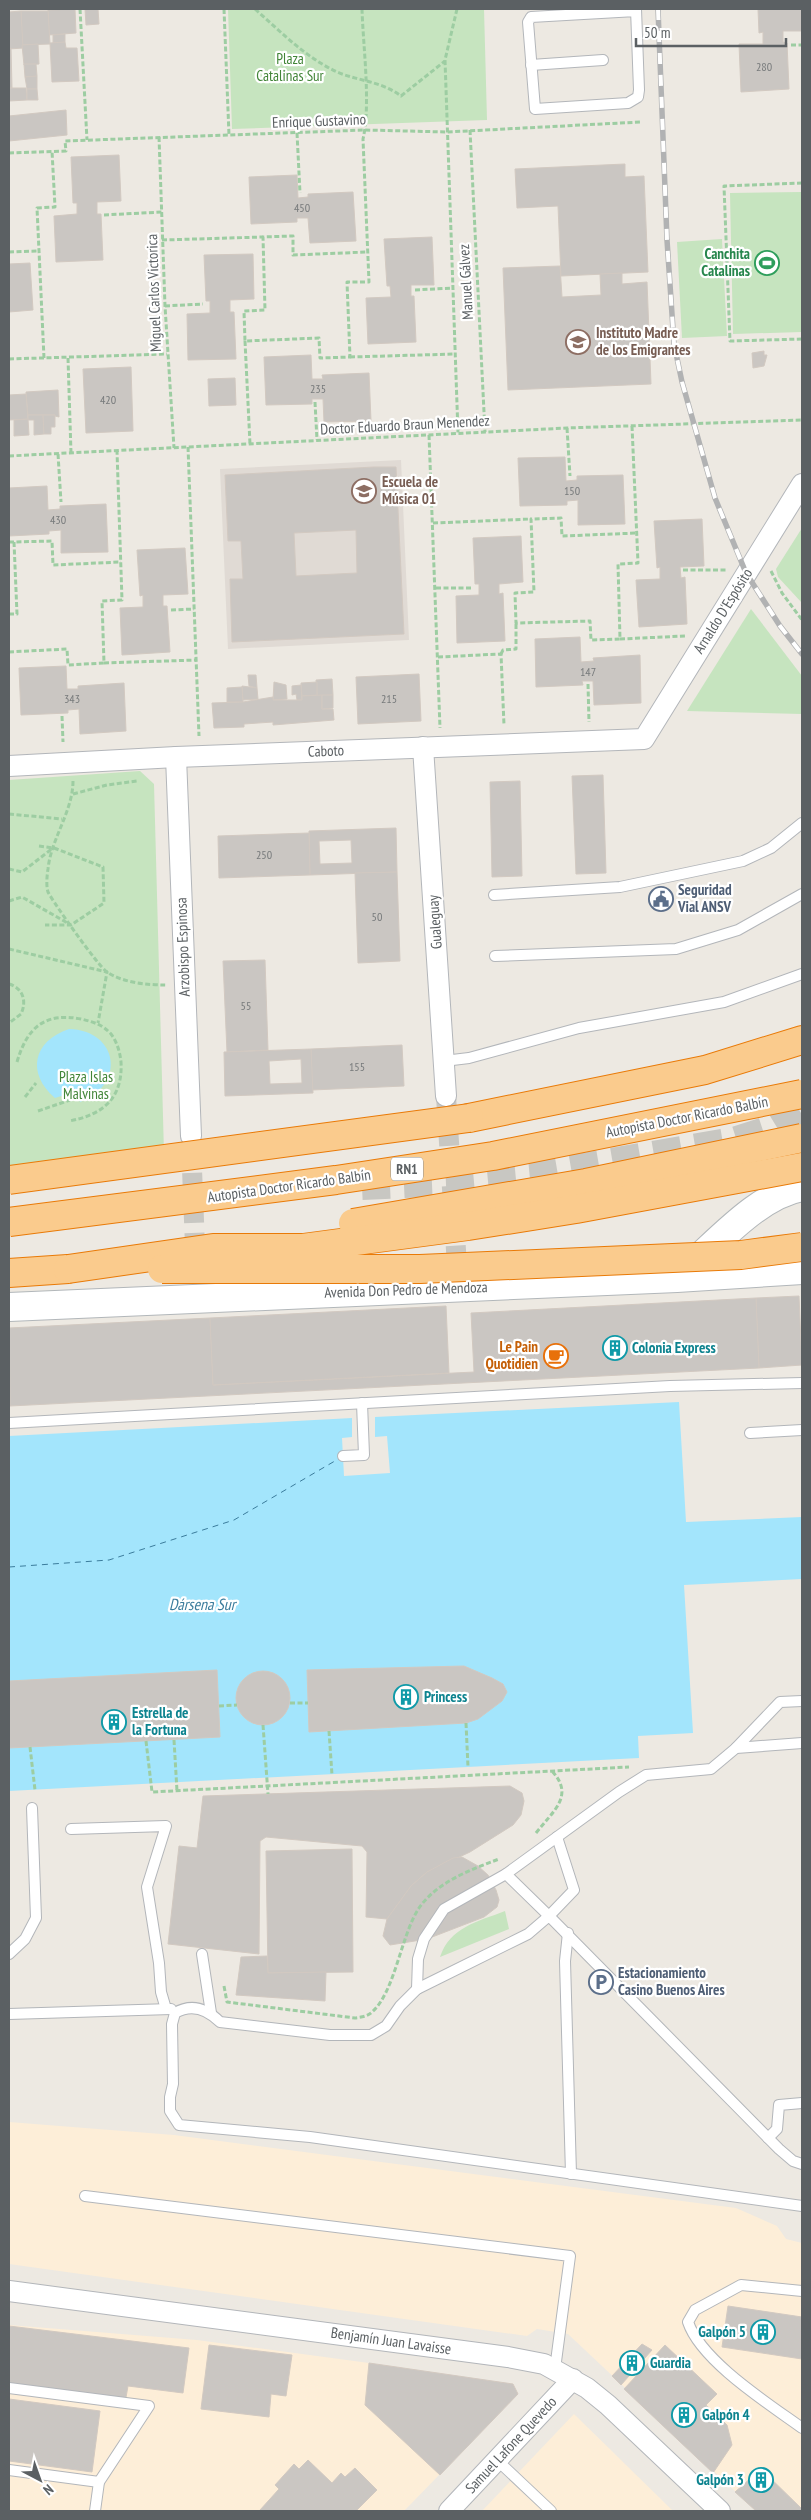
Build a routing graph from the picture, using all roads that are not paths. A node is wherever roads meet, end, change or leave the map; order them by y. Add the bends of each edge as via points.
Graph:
1 (636, 10) edge
2 (603, 60) dead end
3 (531, 65) junction
4 (802, 484) edge
5 (644, 739) joint
6 (423, 747) junction
7 (176, 757) junction
8 (9, 766) edge
9 (802, 823) edge
10 (802, 894) edge
11 (494, 895) dead end
12 (495, 956) dead end
13 (802, 974) edge
14 (802, 1040) edge
15 (444, 1061) junction
16 (802, 1094) edge
17 (446, 1096) tunnel mouth
18 (190, 1136) tunnel mouth
19 (802, 1138) edge
20 (802, 1167) edge
21 (9, 1180) edge
22 (802, 1187) edge
23 (9, 1222) edge
24 (802, 1247) edge
25 (213, 1248) junction
26 (68, 1269) junction
27 (802, 1270) edge
28 (9, 1273) edge
29 (677, 1278) junction
30 (9, 1307) edge
31 (802, 1383) edge
32 (362, 1403) junction
33 (9, 1423) edge
34 (802, 1430) edge
35 (750, 1433) dead end
36 (343, 1456) dead end
37 (802, 1701) edge
38 (802, 1743) edge
39 (736, 1748) junction
40 (32, 1808) dead end
41 (71, 1829) dead end
42 (557, 1836) junction
43 (506, 1874) junction
44 (549, 1916) junction
45 (568, 1933) junction
46 (9, 1954) edge
47 (202, 1954) dead end
48 (417, 1989) junction
49 (166, 2009) junction
50 (182, 2009) junction
51 (211, 2013) junction
52 (9, 2014) edge
53 (802, 2103) edge
54 (768, 2138) junction
55 (802, 2164) edge
56 (572, 2174) junction
57 (85, 2196) dead end
58 (802, 2206) edge
59 (9, 2290) edge
60 (802, 2291) edge
61 (555, 2369) junction
62 (573, 2380) junction
63 (9, 2388) edge
64 (802, 2428) edge
65 (497, 2460) junction
66 (9, 2470) edge
67 (99, 2482) junction
68 (95, 2511) edge
69 (449, 2511) edge
70 (551, 2511) edge
71 (720, 2511) edge

1 - 3 lane via 531,17 528,22
1 - 3 lane via 639,90 638,97 628,103 536,109
2 - 3 lane
4 - 5 street, Arnaldo D'Espósito
5 - 6 street, Caboto
6 - 7 street, Caboto
6 - 15 street, Gualeguay
7 - 8 street, Caboto
7 - 18 street, Arzobispo Espinosa
9 - 11 lane via 771,848 743,861 620,887
10 - 12 lane via 738,930 676,949
13 - 15 lane via 724,1002 579,1028 469,1058
14 - 21 highway, bridge via 705,1070 469,1118
15 - 17 street, Gualeguay
16 - 23 highway, Autopista Doctor Ricardo Balbín / RN1, bridge via 483,1157 336,1180
19 - 25 highway, bridge via 586,1183
20 - 25 highway, bridge via 576,1209 458,1227 303,1248
22 - 29 main road via 766,1201
24 - 26 highway, bridge via 741,1255 420,1269
25 - 26 highway, bridge
26 - 28 highway
27 - 29 main road, Avenida Don Pedro de Mendoza
29 - 30 main road, Avenida Don Pedro de Mendoza
31 - 32 lane via 670,1386
32 - 33 lane
32 - 36 lane via 364,1455
34 - 35 lane
37 - 39 lane via 780,1702
38 - 39 lane
39 - 42 lane via 711,1768 646,1775
40 - 46 lane via 36,1918 24,1940
41 - 49 lane via 166,1826 147,1887
42 - 43 lane
42 - 44 lane via 574,1890
43 - 44 lane
43 - 48 lane via 444,1909 424,1939 418,1959
44 - 45 lane
44 - 48 lane via 528,1934
45 - 54 lane
45 - 56 lane via 565,1961
47 - 51 lane
48 - 51 lane via 386,2026 362,2037 220,2022
49 - 50 lane
49 - 52 lane
50 - 51 lane via 199,2008
50 - 56 lane via 175,2013 172,2024 173,2084 170,2097 170,2111 179,2125 310,2137
53 - 54 lane via 779,2105 777,2129
54 - 55 lane via 793,2161
56 - 58 lane
57 - 61 lane via 570,2256
59 - 61 street, Benjamín Juan Lavaisse via 531,2360
60 - 64 lane via 741,2285 695,2310 688,2322 692,2334 730,2375
61 - 62 street, Benjamín Juan Lavaisse
62 - 65 street, Samuel Lafone Quevedo
62 - 71 street, Benjamín Juan Lavaisse via 608,2405
63 - 67 lane via 149,2406
65 - 69 street, Samuel Lafone Quevedo
65 - 70 lane
66 - 67 lane
67 - 68 lane

